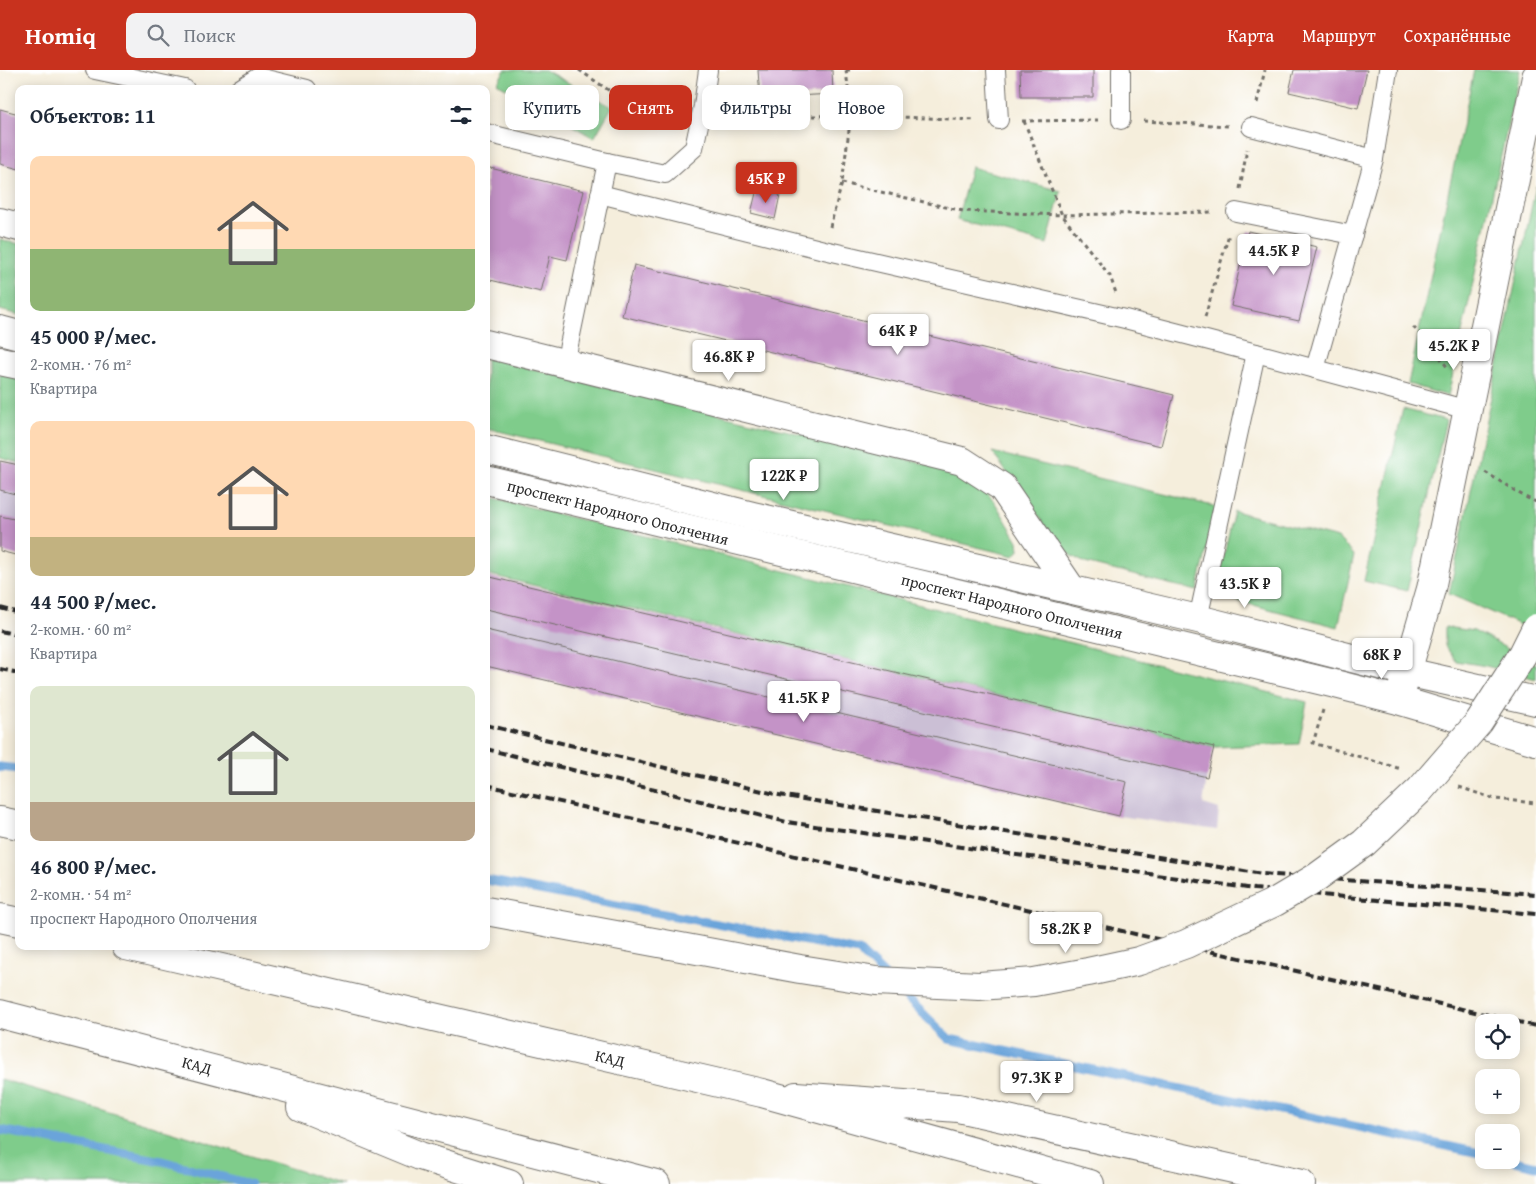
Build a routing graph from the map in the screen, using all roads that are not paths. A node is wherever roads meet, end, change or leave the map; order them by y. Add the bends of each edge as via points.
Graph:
1 (95, 70) edge
2 (708, 70) edge
3 (996, 70) edge
4 (1121, 70) edge
5 (1388, 70) edge
6 (255, 73) edge
7 (1536, 77) edge
8 (167, 85) edge
9 (243, 85) edge
10 (294, 85) edge
11 (999, 120) road end
12 (1121, 120) road end
13 (1251, 127) road end
14 (490, 134) edge
15 (1374, 159) junction
16 (607, 162) junction
17 (600, 194) junction
18 (1236, 212) road end
19 (0, 222) edge
20 (15, 226) edge
21 (1353, 235) junction
22 (0, 330) edge
23 (15, 334) edge
24 (490, 345) edge
25 (1256, 353) junction
26 (0, 361) edge
27 (15, 364) edge
28 (565, 364) junction
29 (1315, 369) junction
30 (1468, 410) junction
31 (490, 450) edge
32 (490, 481) edge
33 (1072, 590) junction
34 (1198, 619) junction
35 (1536, 628) edge
36 (1406, 672) junction
37 (1398, 700) junction
38 (1536, 700) edge
39 (1536, 741) edge
40 (0, 821) edge
41 (15, 824) edge
42 (490, 912) edge
43 (0, 918) edge
44 (15, 921) edge
45 (143, 950) edge
46 (0, 1014) edge
47 (205, 1067) junction
48 (762, 1093) junction
49 (509, 1184) edge
50 (656, 1184) edge
51 (1090, 1184) edge
52 (1301, 1184) edge

1 - 8 lane
2 - 16 lane via 694,148 665,174
3 - 11 lane
4 - 12 lane
5 - 15 lane
6 - 9 lane
6 - 10 lane
7 - 30 main road
13 - 15 lane
14 - 16 lane
15 - 21 lane
16 - 17 lane
17 - 25 lane
17 - 28 lane
18 - 21 lane
19 - 20 main road
21 - 29 lane
22 - 23 main road
24 - 28 main road
25 - 29 lane
25 - 34 lane
26 - 27 main road
28 - 33 main road via 962,461 1002,487
29 - 30 lane
30 - 36 main road via 1431,589
31 - 33 main road, проспект Народного Ополчения
32 - 37 main road, проспект Народного Ополчения
33 - 34 main road, проспект Народного Ополчения
34 - 36 main road, проспект Народного Ополчения
35 - 42 main road, bridge via 1523,654 1478,722 1420,790 1364,843 1275,902 1186,944 1139,961 1034,982 979,986 876,981
36 - 37 main road
36 - 38 main road, проспект Народного Ополчения
37 - 39 main road, проспект Народного Ополчения
40 - 41 main road
43 - 44 main road
45 - 48 main road, КАД
46 - 47 main road, КАД
47 - 49 main road via 420,1156
47 - 50 main road, КАД
48 - 51 main road, КАД
48 - 52 main road via 958,1108

